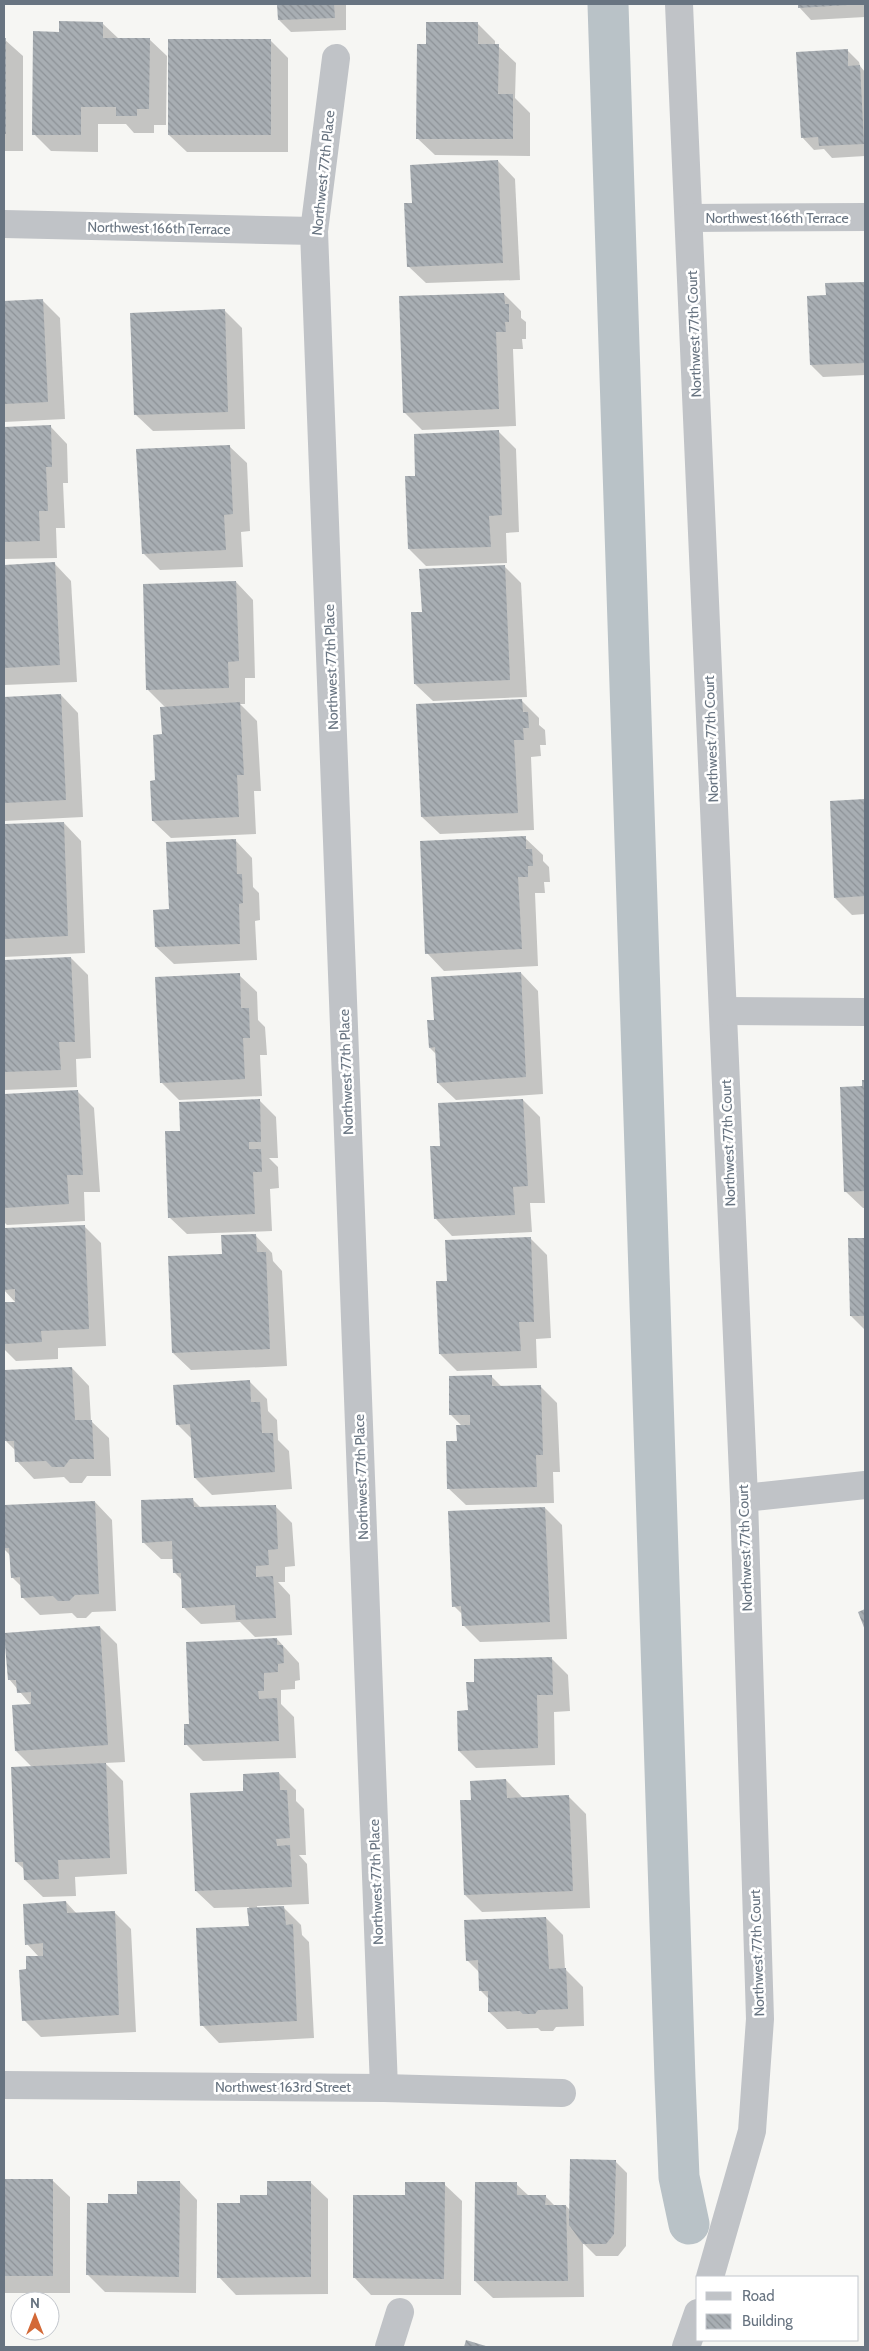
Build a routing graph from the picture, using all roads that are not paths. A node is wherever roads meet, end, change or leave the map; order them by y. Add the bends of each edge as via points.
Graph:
1 (679, 4) edge
2 (336, 58) dead end
3 (865, 217) edge
4 (689, 218) junction
5 (4, 224) edge
6 (314, 232) junction
7 (723, 1011) junction
8 (865, 1012) edge
9 (865, 1485) edge
10 (744, 1498) junction
11 (4, 2085) edge
12 (384, 2088) junction
13 (562, 2094) dead end
14 (710, 2276) edge
15 (400, 2312) dead end
16 (696, 2319) edge
17 (389, 2347) edge
18 (686, 2347) edge

1 - 4 street, Northwest 77th Court
2 - 6 street, Northwest 77th Place
3 - 4 street, Northwest 166th Terrace
4 - 7 street, Northwest 77th Court
5 - 6 street, Northwest 166th Terrace
6 - 12 street, Northwest 77th Place
7 - 8 street
7 - 10 street, Northwest 77th Court
9 - 10 street
10 - 14 street, Northwest 77th Court via 760,2019 752,2131
11 - 12 street, Northwest 163rd Street
12 - 13 street, Northwest 163rd Street
15 - 17 street
16 - 18 street

